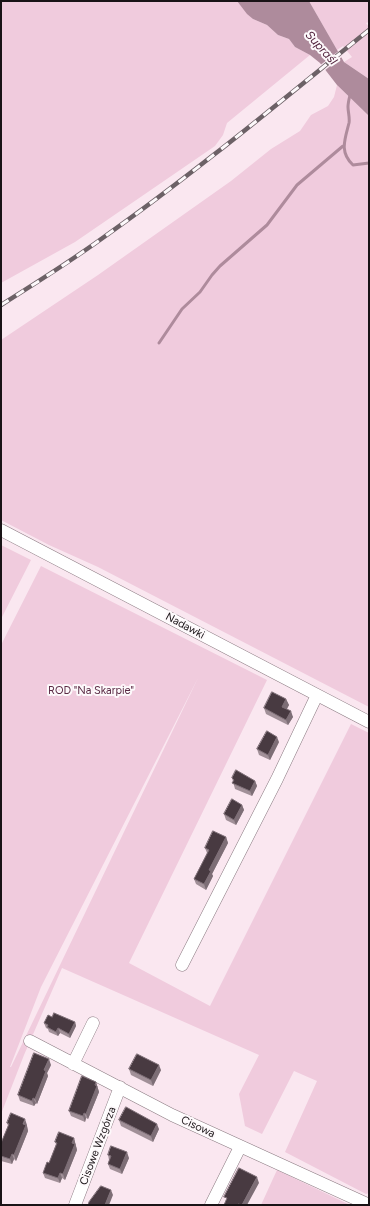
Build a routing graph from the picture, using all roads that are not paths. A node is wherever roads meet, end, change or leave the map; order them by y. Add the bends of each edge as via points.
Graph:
1 (1, 530) edge
2 (317, 695) junction
3 (369, 722) edge
4 (182, 965) dead end
5 (93, 1023) dead end
6 (30, 1041) dead end
7 (73, 1064) junction
8 (120, 1087) junction
9 (240, 1147) junction
10 (369, 1204) edge
11 (75, 1205) edge
12 (211, 1205) edge

1 - 2 street, Nadawki
2 - 3 street, Nadawki
2 - 4 street
5 - 7 street
6 - 7 street, Cisowa
7 - 8 street, Cisowa
8 - 9 street, Cisowa
8 - 11 street, Cisowe Wzgórza
9 - 10 street, Cisowa
9 - 12 street

